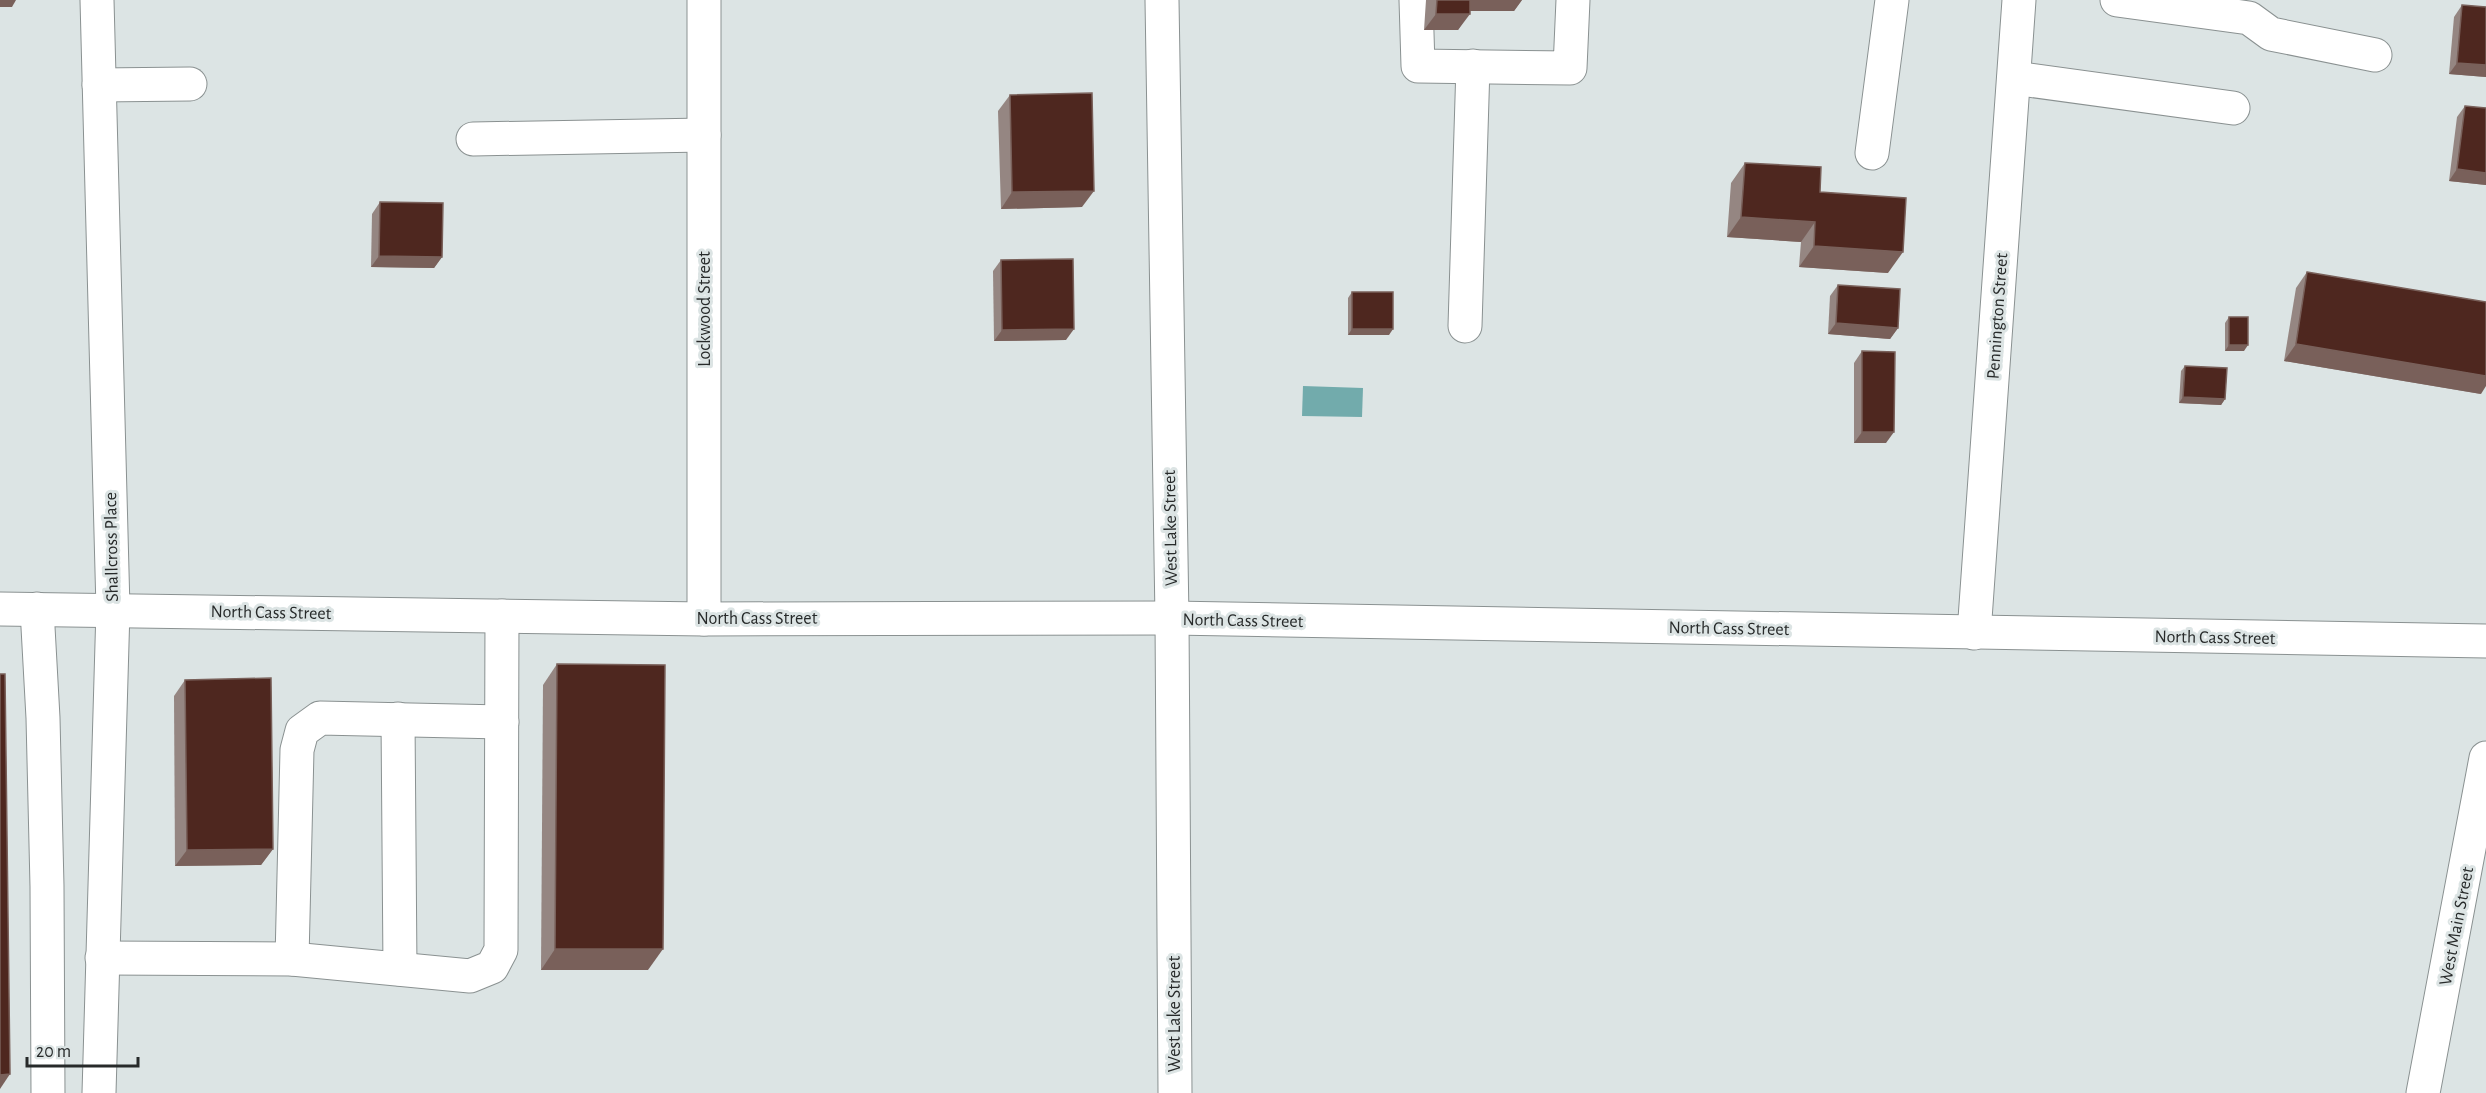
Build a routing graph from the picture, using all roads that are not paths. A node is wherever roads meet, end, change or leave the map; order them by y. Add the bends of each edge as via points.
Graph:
1 (97, 0) edge
2 (704, 0) edge
3 (1162, 0) edge
4 (1416, 0) edge
5 (1573, 0) edge
6 (1892, 0) edge
7 (2019, 0) edge
8 (2117, 0) edge
9 (2375, 56) dead end
10 (1473, 66) junction
11 (2014, 78) junction
12 (190, 84) dead end
13 (99, 85) junction
14 (2233, 108) dead end
15 (704, 135) junction
16 (473, 139) dead end
17 (1872, 153) dead end
18 (1466, 326) dead end
19 (0, 609) edge
20 (37, 609) junction
21 (113, 609) junction
22 (502, 616) junction
23 (1172, 618) junction
24 (704, 619) junction
25 (1974, 633) junction
26 (2486, 641) edge
27 (398, 719) junction
28 (502, 722) junction
29 (2486, 758) edge
30 (102, 958) junction
31 (292, 959) junction
32 (400, 969) junction
33 (48, 1093) edge
34 (99, 1093) edge
35 (1174, 1093) edge
36 (2423, 1093) edge

1 - 13 street, Shallcross Place
2 - 15 street, Lockwood Street
3 - 23 street, West Lake Street
4 - 10 street via 1418,66
5 - 10 street via 1570,68
6 - 17 street
7 - 11 street, Pennington Street
8 - 9 street via 2249,18 2271,34
10 - 18 street
11 - 14 street
11 - 25 street, Pennington Street
12 - 13 street
13 - 21 street, Shallcross Place
15 - 16 street
15 - 24 street, Lockwood Street
19 - 20 street, North Cass Street
20 - 21 street, North Cass Street
20 - 33 street via 47,864
21 - 22 street, North Cass Street
21 - 30 street, Shallcross Place
22 - 24 street, North Cass Street
22 - 28 street
23 - 24 street, North Cass Street
23 - 25 street, North Cass Street
23 - 35 street, West Lake Street
25 - 26 street, North Cass Street
27 - 28 street
27 - 31 street via 320,718 302,731 297,750
27 - 32 street
28 - 32 street via 501,950 492,967 470,976
29 - 36 street, West Main Street
30 - 31 street
30 - 34 street, Shallcross Place
31 - 32 street

